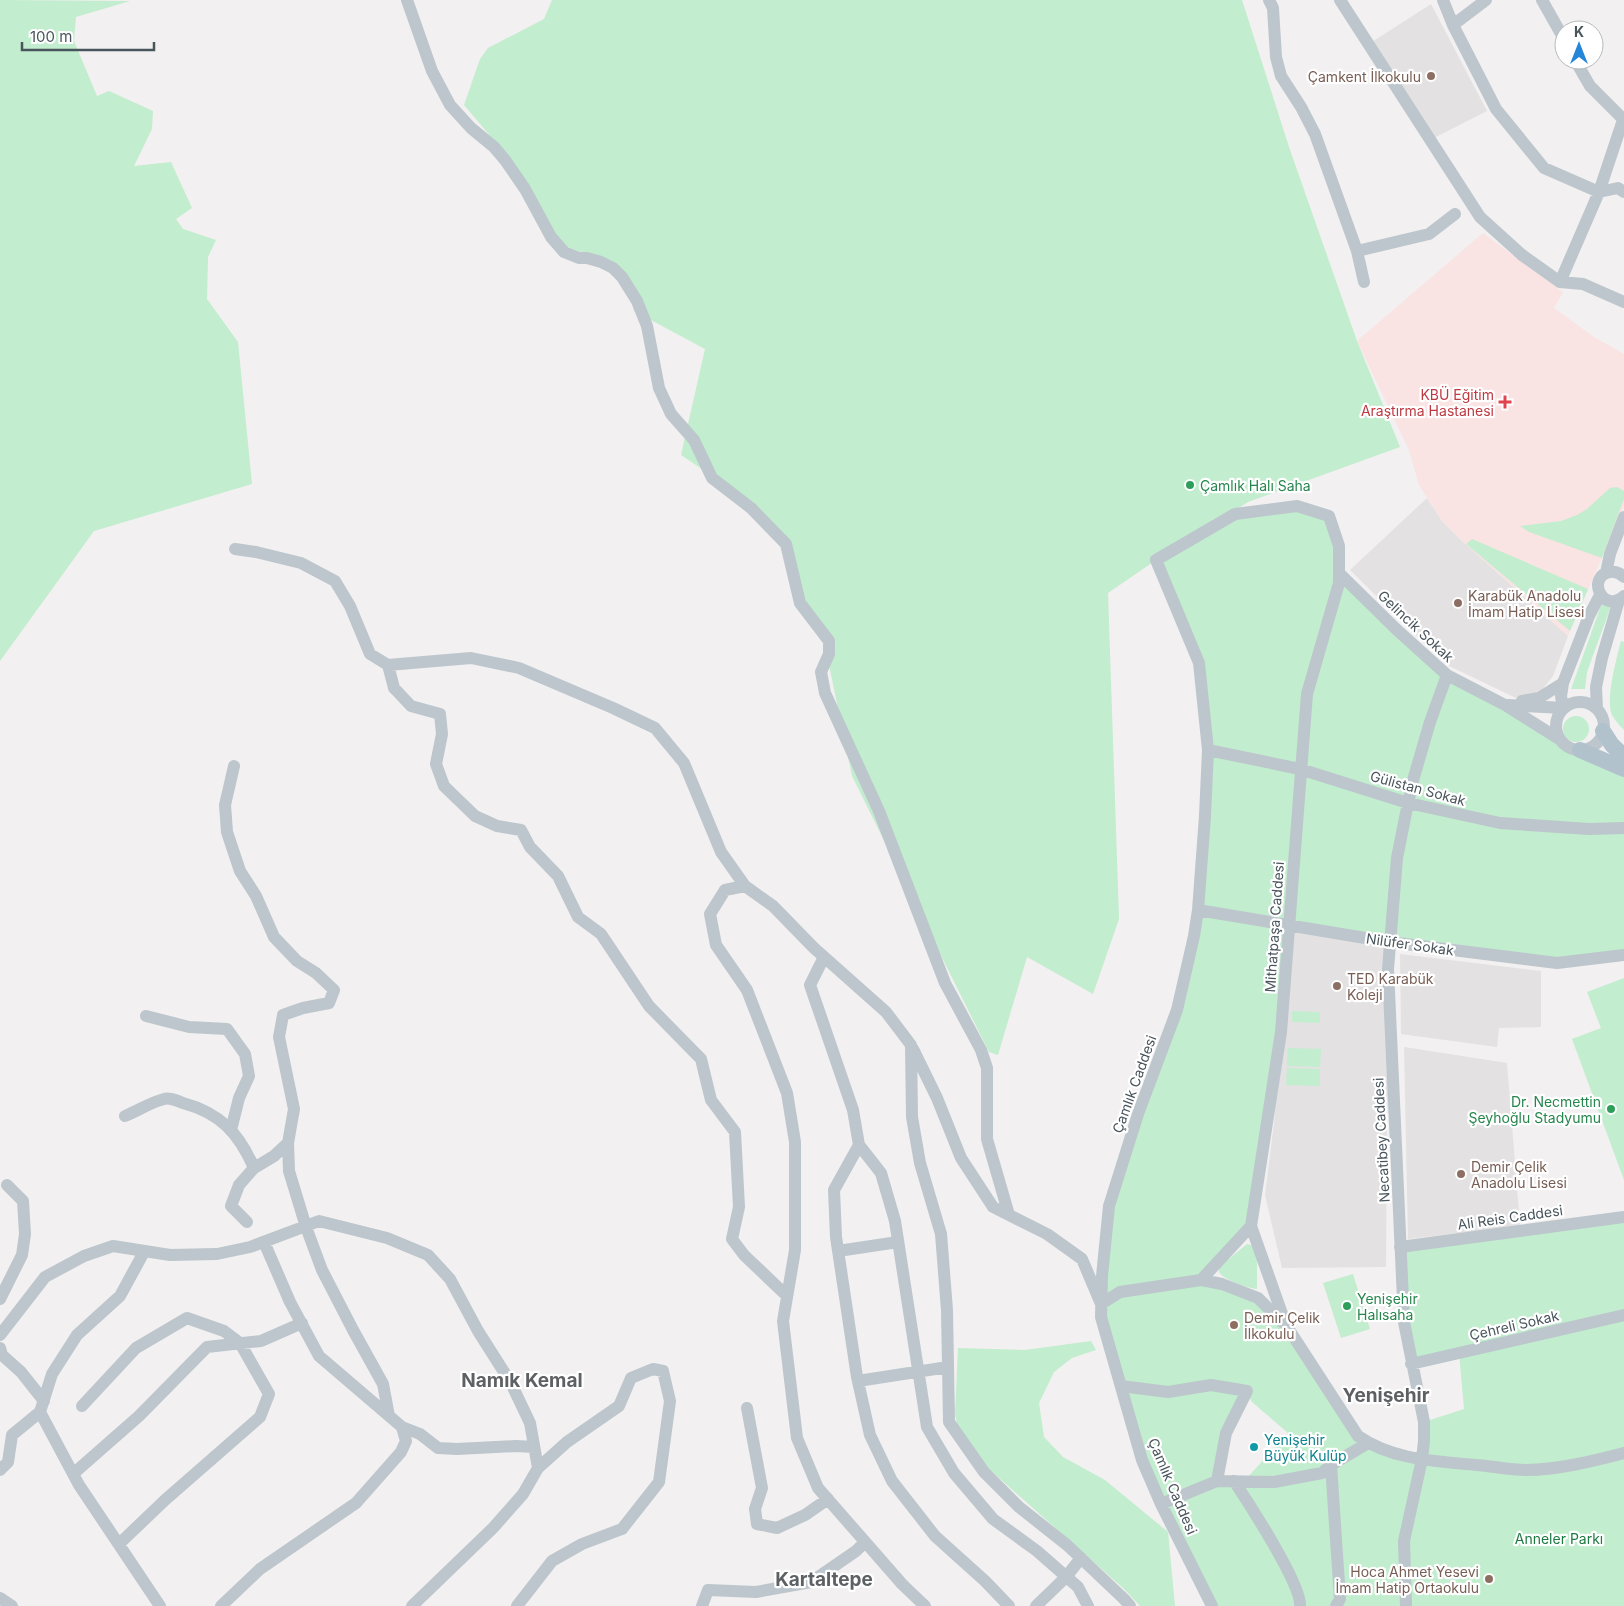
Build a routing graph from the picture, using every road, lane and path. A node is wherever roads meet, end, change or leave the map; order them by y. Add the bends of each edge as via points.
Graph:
1 (407, 0) edge
2 (1269, 0) edge
3 (1340, 0) edge
4 (1443, 0) edge
5 (1486, 0) edge
6 (1542, 0) edge
7 (1554, 21) edge
8 (1453, 25) junction
9 (1581, 70) edge
10 (1623, 120) edge
11 (1599, 192) junction
12 (1624, 192) edge
13 (1455, 214) dead end
14 (1357, 251) junction
15 (1364, 282) dead end
16 (1560, 282) junction
17 (1624, 302) edge
18 (1624, 518) edge
19 (235, 549) dead end
20 (1156, 560) joint
21 (1339, 573) junction
22 (1606, 573) junction
23 (1624, 577) edge
24 (1600, 595) junction
25 (1622, 598) edge
26 (388, 665) junction
27 (1447, 675) junction
28 (1563, 684) junction
29 (1505, 705) junction
30 (1563, 708) junction
31 (1597, 709) junction
32 (1603, 731) junction
33 (1559, 739) junction
34 (1208, 750) junction
35 (1580, 750) junction
36 (1624, 759) edge
37 (234, 766) dead end
38 (1300, 769) junction
39 (1408, 803) junction
40 (1624, 828) edge
41 (745, 886) junction
42 (1198, 910) junction
43 (1289, 926) junction
44 (1389, 942) junction
45 (1624, 955) edge
46 (824, 957) junction
47 (146, 1016) dead end
48 (911, 1045) junction
49 (125, 1116) dead end
50 (231, 1130) junction
51 (288, 1143) junction
52 (858, 1145) junction
53 (254, 1168) junction
54 (7, 1185) dead end
55 (1010, 1215) junction
56 (1624, 1216) edge
57 (247, 1222) dead end
58 (1251, 1226) junction
59 (306, 1227) junction
60 (264, 1242) junction
61 (898, 1242) junction
62 (1400, 1247) junction
63 (838, 1251) junction
64 (144, 1252) junction
65 (1201, 1280) junction
66 (787, 1296) junction
67 (0, 1299) edge
68 (1101, 1304) junction
69 (1624, 1315) edge
70 (302, 1323) junction
71 (1286, 1325) junction
72 (0, 1335) edge
73 (240, 1343) junction
74 (0, 1348) edge
75 (1411, 1364) junction
76 (948, 1367) junction
77 (918, 1373) junction
78 (858, 1381) junction
79 (1121, 1386) junction
80 (82, 1406) dead end
81 (42, 1407) junction
82 (747, 1408) dead end
83 (389, 1416) junction
84 (402, 1427) junction
85 (1368, 1443) junction
86 (534, 1446) junction
87 (1624, 1454) edge
88 (1422, 1459) junction
89 (1332, 1464) junction
90 (538, 1468) junction
91 (0, 1470) edge
92 (73, 1474) junction
93 (1217, 1481) junction
94 (1234, 1481) junction
95 (828, 1499) junction
96 (1161, 1504) junction
97 (865, 1542) junction
98 (118, 1544) junction
99 (1081, 1558) junction
100 (1066, 1577) junction
101 (0, 1598) edge
102 (12, 1606) edge
103 (160, 1606) edge
104 (221, 1606) edge
105 (412, 1606) edge
106 (517, 1606) edge
107 (702, 1606) edge
108 (925, 1606) edge
109 (1009, 1606) edge
110 (1036, 1606) edge
111 (1088, 1606) edge
112 (1130, 1606) edge
113 (1212, 1606) edge
114 (1300, 1606) edge
115 (1336, 1606) edge
116 (1406, 1606) edge

1 - 55 street via 432,71 450,105 505,160 551,237 564,252 601,262 622,277 647,326 658,388 671,414 694,440 712,478 751,508 786,544 800,603 829,641 829,654 821,672 825,693 879,811 945,983 981,1050 987,1068 987,1138
2 - 14 street via 1273,8 1276,57 1281,76 1315,134
3 - 16 street via 1480,217 1522,255
4 - 8 street
5 - 8 street
6 - 7 street
8 - 11 street via 1496,109 1544,168
9 - 10 street via 1590,86
10 - 11 street
11 - 12 street via 1618,188
11 - 16 street
13 - 14 street via 1429,234
14 - 15 street
16 - 17 street via 1583,284
18 - 22 street
19 - 26 street via 301,563 335,580 370,654
20 - 21 street, Mithatpaşa Caddesi via 1235,514 1297,506 1329,516 1339,546
20 - 34 street, Çamlık Caddesi via 1199,663
21 - 27 street, Gelincik Sokak
21 - 38 street, Mithatpaşa Caddesi via 1339,584 1306,694
22 - 23 street via 1615,572
22 - 24 street via 1598,583
24 - 25 street via 1607,600
24 - 28 street
25 - 31 street via 1602,658 1596,687
26 - 41 street via 471,658 518,668 655,728 684,763 721,852
26 - 66 street via 394,688 411,706 440,714 442,734 436,764 444,786 475,816 497,826 521,830 530,847 558,876 578,917 601,934 649,1006 701,1060 711,1100 735,1132 739,1207 732,1239
27 - 29 street, Gelincik Sokak
27 - 39 street, Necatibey Caddesi via 1430,722
28 - 29 street via 1539,698
28 - 30 street
29 - 30 street
29 - 33 street, Gelincik Sokak
30 - 31 street via 1583,702
30 - 33 street via 1555,724
31 - 32 street via 1602,716
32 - 35 street via 1595,745
32 - 36 main road
33 - 35 street via 1572,749
34 - 38 street, Gülistan Sokak
34 - 42 street, Çamlık Caddesi
35 - 36 main road
37 - 51 street via 225,805 226,823 240,871 256,896 274,937 297,961 334,990 329,1003 283,1015 279,1037 294,1110
38 - 39 street, Gülistan Sokak
38 - 43 street, Mithatpaşa Caddesi
39 - 40 street, Gülistan Sokak via 1500,824
39 - 44 street, Necatibey Caddesi via 1397,858
41 - 46 street via 773,906
41 - 66 street via 725,890 710,914 716,946 747,990 787,1093 795,1142 795,1250
42 - 43 street, Nilüfer Sokak
42 - 68 street, Çamlık Caddesi via 1177,1010 1138,1114 1110,1206
43 - 44 street, Nilüfer Sokak
43 - 58 street, Mithatpaşa Caddesi via 1281,1032
44 - 45 street, Nilüfer Sokak via 1557,964
44 - 62 street, Necatibey Caddesi
46 - 48 street via 886,1012
46 - 52 street via 810,984 854,1110
47 - 50 street via 189,1027 227,1029 245,1054 249,1076
48 - 55 street via 937,1098 960,1158 993,1207
48 - 76 street via 912,1117 920,1163 941,1234
49 - 50 street via 166,1098 198,1106
50 - 53 street
51 - 53 street
51 - 59 street via 289,1171
52 - 61 street via 881,1174
52 - 63 street via 834,1190
53 - 57 street via 239,1185 231,1206
54 - 67 street via 23,1201 25,1234 22,1255
55 - 68 street via 1047,1234 1082,1259
56 - 62 street, Ali Reis Caddesi
58 - 65 street
58 - 71 street, Mithatpaşa Caddesi
59 - 60 street
59 - 83 street via 322,1270 383,1384
59 - 86 street via 319,1221 387,1238 428,1255 450,1278 511,1383 530,1423
60 - 64 street via 217,1254
60 - 70 street
61 - 63 street
61 - 77 street
62 - 75 street, Necatibey Caddesi via 1404,1322
63 - 78 street
64 - 72 street via 112,1246 84,1256 45,1277
64 - 81 street via 120,1296 77,1335 52,1374
65 - 68 street via 1120,1292
65 - 71 street via 1222,1284 1258,1298
66 - 95 street via 783,1321 797,1438 818,1488
68 - 79 street, Çamlık Caddesi via 1101,1318
69 - 75 street, Çehreli Sokak
70 - 73 street via 261,1341
70 - 83 street via 319,1356
71 - 85 street, Mithatpaşa Caddesi via 1358,1436
73 - 80 street via 224,1332 187,1318 136,1348
73 - 92 street via 207,1347 139,1416
73 - 98 street via 269,1394 260,1417
74 - 81 street via 2,1355 21,1372
75 - 88 street, Necatibey Caddesi via 1424,1422
76 - 77 street
76 - 99 street via 949,1422 984,1472 1019,1507
77 - 78 street
77 - 100 street via 927,1427 954,1474 993,1519
78 - 109 street via 870,1435 892,1481 935,1536
79 - 93 street via 1168,1392 1211,1385 1247,1392 1226,1433
79 - 96 street, Çamlık Caddesi via 1142,1460
81 - 91 street via 12,1435 8,1462
81 - 92 street
82 - 95 street via 762,1488 755,1509 757,1524 777,1528
83 - 84 street
84 - 86 street via 420,1434 438,1448
84 - 104 street via 406,1441 401,1452 356,1503 260,1569
85 - 88 street, Mithatpaşa Caddesi
85 - 89 street
86 - 90 street
87 - 88 street, Mithatpaşa Caddesi via 1526,1470
88 - 116 street, Necatibey Caddesi via 1404,1542
89 - 94 street via 1322,1473 1274,1482
89 - 115 street via 1340,1599
90 - 105 street via 523,1494 493,1528
90 - 106 street via 567,1442 619,1406 631,1378 653,1369 663,1371 670,1401 658,1482 622,1529 582,1544 552,1561
92 - 98 street
93 - 94 street
93 - 96 street
94 - 114 street via 1289,1573 1301,1600
95 - 97 street
96 - 113 street, Çamlık Caddesi
97 - 107 street via 811,1582 756,1592 708,1590
97 - 108 street
98 - 103 street
99 - 100 street
99 - 112 street
100 - 110 street
100 - 111 street via 1078,1587
101 - 102 street

